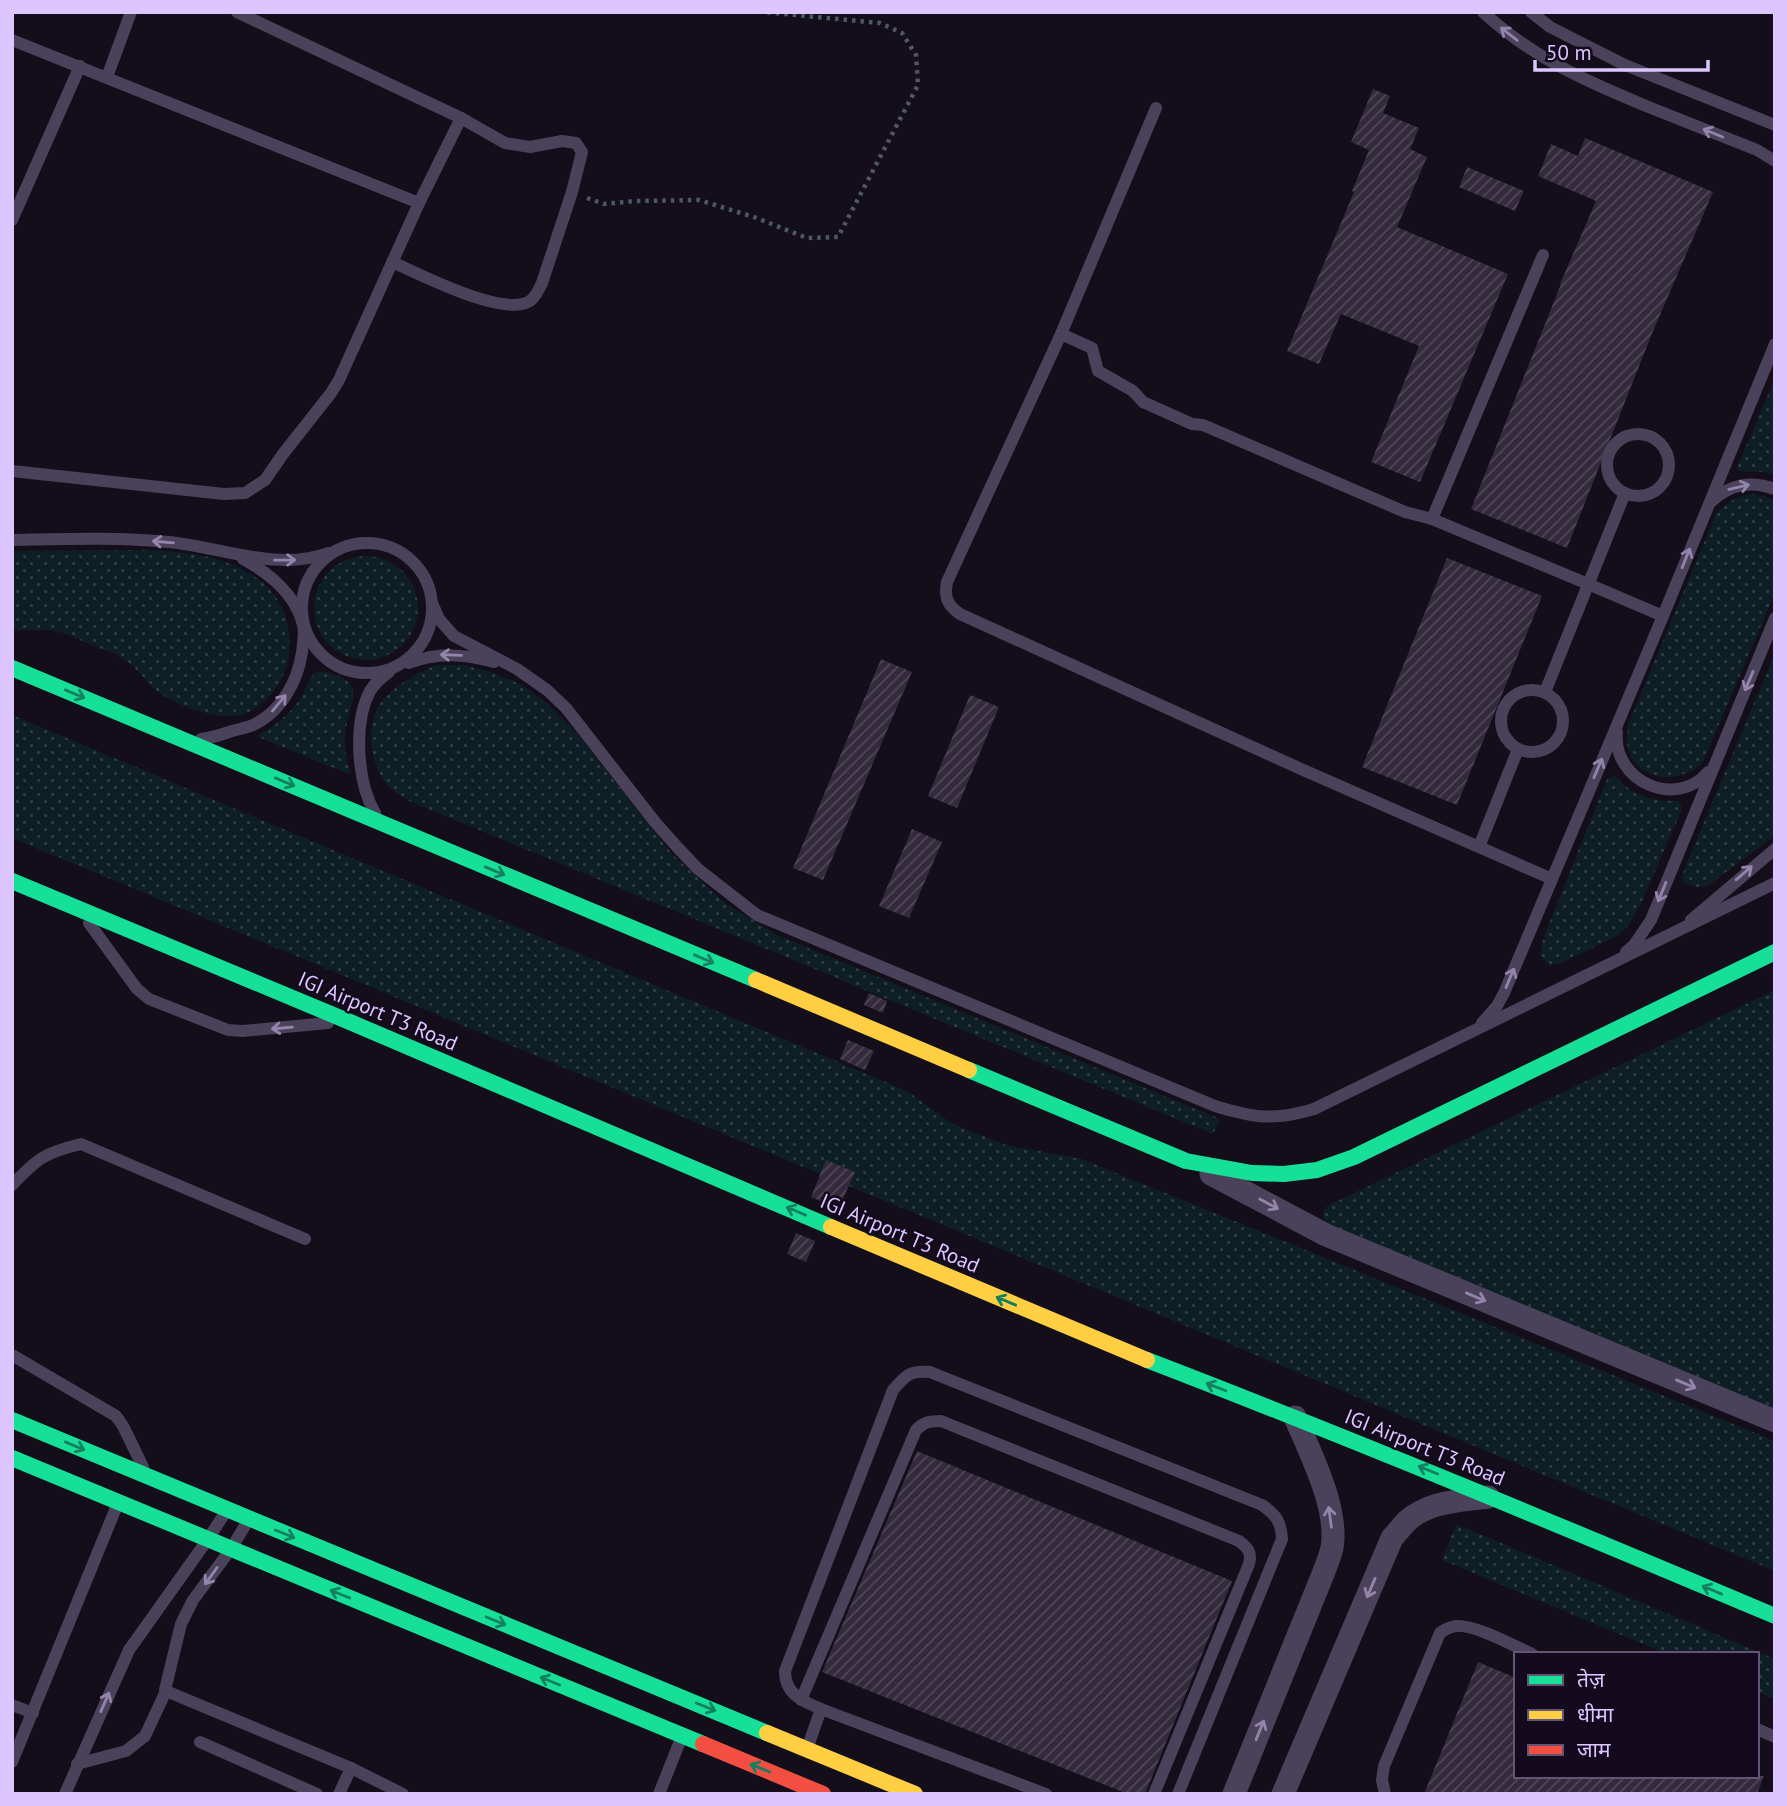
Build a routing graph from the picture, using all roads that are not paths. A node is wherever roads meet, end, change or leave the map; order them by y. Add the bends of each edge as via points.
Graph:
1 (131, 12) edge
2 (237, 12) edge
3 (1483, 12) edge
4 (1531, 12) edge
5 (12, 40) edge
6 (80, 66) junction
7 (107, 77) junction
8 (1156, 108) dead end
9 (461, 118) junction
10 (1775, 125) edge
11 (1775, 161) edge
12 (419, 203) junction
13 (12, 220) edge
14 (1543, 255) dead end
15 (392, 262) junction
16 (1060, 334) junction
17 (1775, 344) edge
18 (12, 471) edge
19 (1775, 489) edge
20 (1625, 493) junction
21 (1708, 504) junction
22 (1432, 519) junction
23 (12, 540) edge
24 (340, 549) junction
25 (230, 552) junction
26 (1588, 583) junction
27 (433, 605) junction
28 (1662, 617) junction
29 (1775, 618) edge
30 (304, 627) junction
31 (396, 667) junction
32 (12, 668) edge
33 (517, 669) junction
34 (1545, 692) junction
35 (1617, 723) junction
36 (172, 735) junction
37 (1518, 749) junction
38 (1713, 767) junction
39 (392, 827) junction
40 (1479, 847) junction
41 (1775, 849) edge
42 (1552, 879) junction
43 (12, 881) edge
44 (1775, 883) edge
45 (77, 907) junction
46 (1678, 932) junction
47 (1775, 952) edge
48 (1614, 962) junction
49 (350, 1021) junction
50 (1471, 1033) junction
51 (1186, 1161) junction
52 (12, 1185) edge
53 (305, 1239) dead end
54 (12, 1355) edge
55 (1295, 1417) junction
56 (12, 1420) edge
57 (1775, 1421) edge
58 (12, 1458) edge
59 (148, 1477) junction
60 (1491, 1496) junction
61 (119, 1502) junction
62 (227, 1509) junction
63 (249, 1519) junction
64 (208, 1539) junction
65 (231, 1549) junction
66 (1775, 1616) edge
67 (1527, 1652) edge
68 (166, 1691) junction
69 (801, 1700) junction
70 (12, 1705) edge
71 (821, 1709) junction
72 (33, 1713) junction
73 (1759, 1730) edge
74 (682, 1735) junction
75 (1775, 1737) edge
76 (200, 1742) dead end
77 (807, 1749) junction
78 (12, 1762) edge
79 (77, 1764) junction
80 (351, 1768) junction
81 (65, 1794) edge
82 (317, 1794) edge
83 (339, 1794) edge
84 (403, 1794) edge
85 (659, 1794) edge
86 (823, 1794) edge
87 (915, 1794) edge
88 (1046, 1794) edge
89 (1154, 1794) edge
90 (1178, 1794) edge
91 (1234, 1794) edge
92 (1283, 1794) edge
93 (1385, 1794) edge

1 - 7 lane
2 - 9 lane
11 -> 3 lane via 1563,70
4 - 10 lane via 1550,27 1625,65
5 - 6 lane
6 - 7 lane
6 - 13 lane
7 - 12 lane
8 - 16 lane
9 - 12 lane
9 - 15 lane via 514,146 562,141 576,143 582,152 538,292 520,304 490,303
12 - 15 lane
14 - 22 lane
15 - 18 lane via 339,380 255,488 224,494
16 - 22 lane via 1092,348 1098,371 1143,402 1405,512
16 - 40 lane via 947,582 951,608
17 - 21 lane
21 -> 19 lane via 1732,487 1747,484
20 - 20 lane via 1651,494 1666,480 1669,460 1660,442 1642,434 1622,438 1614,445 1606,463 1608,474 1612,484
20 - 26 lane
28 -> 21 lane
22 - 26 lane
25 -> 23 lane via 123,539
25 -> 24 lane via 274,561 315,558
24 - 27 lane via 360,543 382,544 402,552 429,584
24 - 30 lane via 324,559 304,590
25 - 30 lane via 278,583
26 - 28 lane
26 - 34 lane
27 - 31 lane via 424,642
27 - 33 lane via 454,636
28 - 35 lane
29 -> 38 lane
30 - 31 lane via 314,647 331,663 352,672 374,674
36 -> 30 lane via 212,738 268,716 293,683
33 -> 31 lane via 449,654
31 - 39 lane via 369,693 359,747 369,803 376,816
32 -> 36 main road
33 - 50 lane via 566,708 698,869 757,915 1215,1106 1266,1117 1314,1109
34 - 37 lane via 1525,690 1508,700 1503,709 1501,729
34 - 37 lane via 1563,716 1560,735 1545,749
35 - 38 lane via 1619,755 1640,781 1677,790 1702,780
42 -> 35 lane
36 -> 39 main road
37 - 40 lane
38 -> 48 lane via 1651,920 1634,945
39 -> 51 main road
40 - 42 lane
46 -> 41 lane
50 -> 42 lane via 1504,993
43 - 45 main road, IGI Airport T3 Road
44 - 46 lane
45 - 49 main road, IGI Airport T3 Road
49 -> 45 lane via 228,1030 149,999
46 - 48 lane
47 - 51 main road via 1354,1157 1318,1170 1280,1175 1240,1173
48 - 50 lane
55 -> 49 main road, IGI Airport T3 Road via 1114,1347
51 -> 57 street via 1326,1235
52 - 53 lane via 35,1161 54,1150 81,1144
54 - 59 lane via 116,1416
60 -> 55 main road, IGI Airport T3 Road
91 -> 55 street via 1332,1547 1324,1487
56 -> 59 main road
58 - 61 main road
59 - 62 main road
66 -> 60 main road, IGI Airport T3 Road
60 -> 92 street via 1440,1503 1421,1511 1392,1538
61 - 64 main road
61 - 72 lane
62 - 63 main road
62 - 64 lane
63 - 65 lane
63 -> 77 main road
64 - 65 main road
79 -> 64 lane via 129,1650
65 -> 68 lane via 181,1624
74 -> 65 main road
67 - 93 lane via 1469,1627 1440,1633 1384,1766
68 - 79 lane via 145,1736 126,1751
68 - 80 lane
69 - 71 lane
69 - 89 lane via 916,1430 929,1421 941,1421 1248,1548 1249,1564
69 - 90 lane via 787,1686 785,1671 893,1390 916,1371 930,1372 1262,1505 1282,1526 1282,1539
70 - 72 lane
71 - 77 lane
71 - 88 lane
72 - 78 lane
73 - 75 lane
74 - 85 lane
86 -> 74 main road
76 - 82 lane
77 - 87 main road
79 - 81 lane
80 - 83 lane
80 - 84 lane

